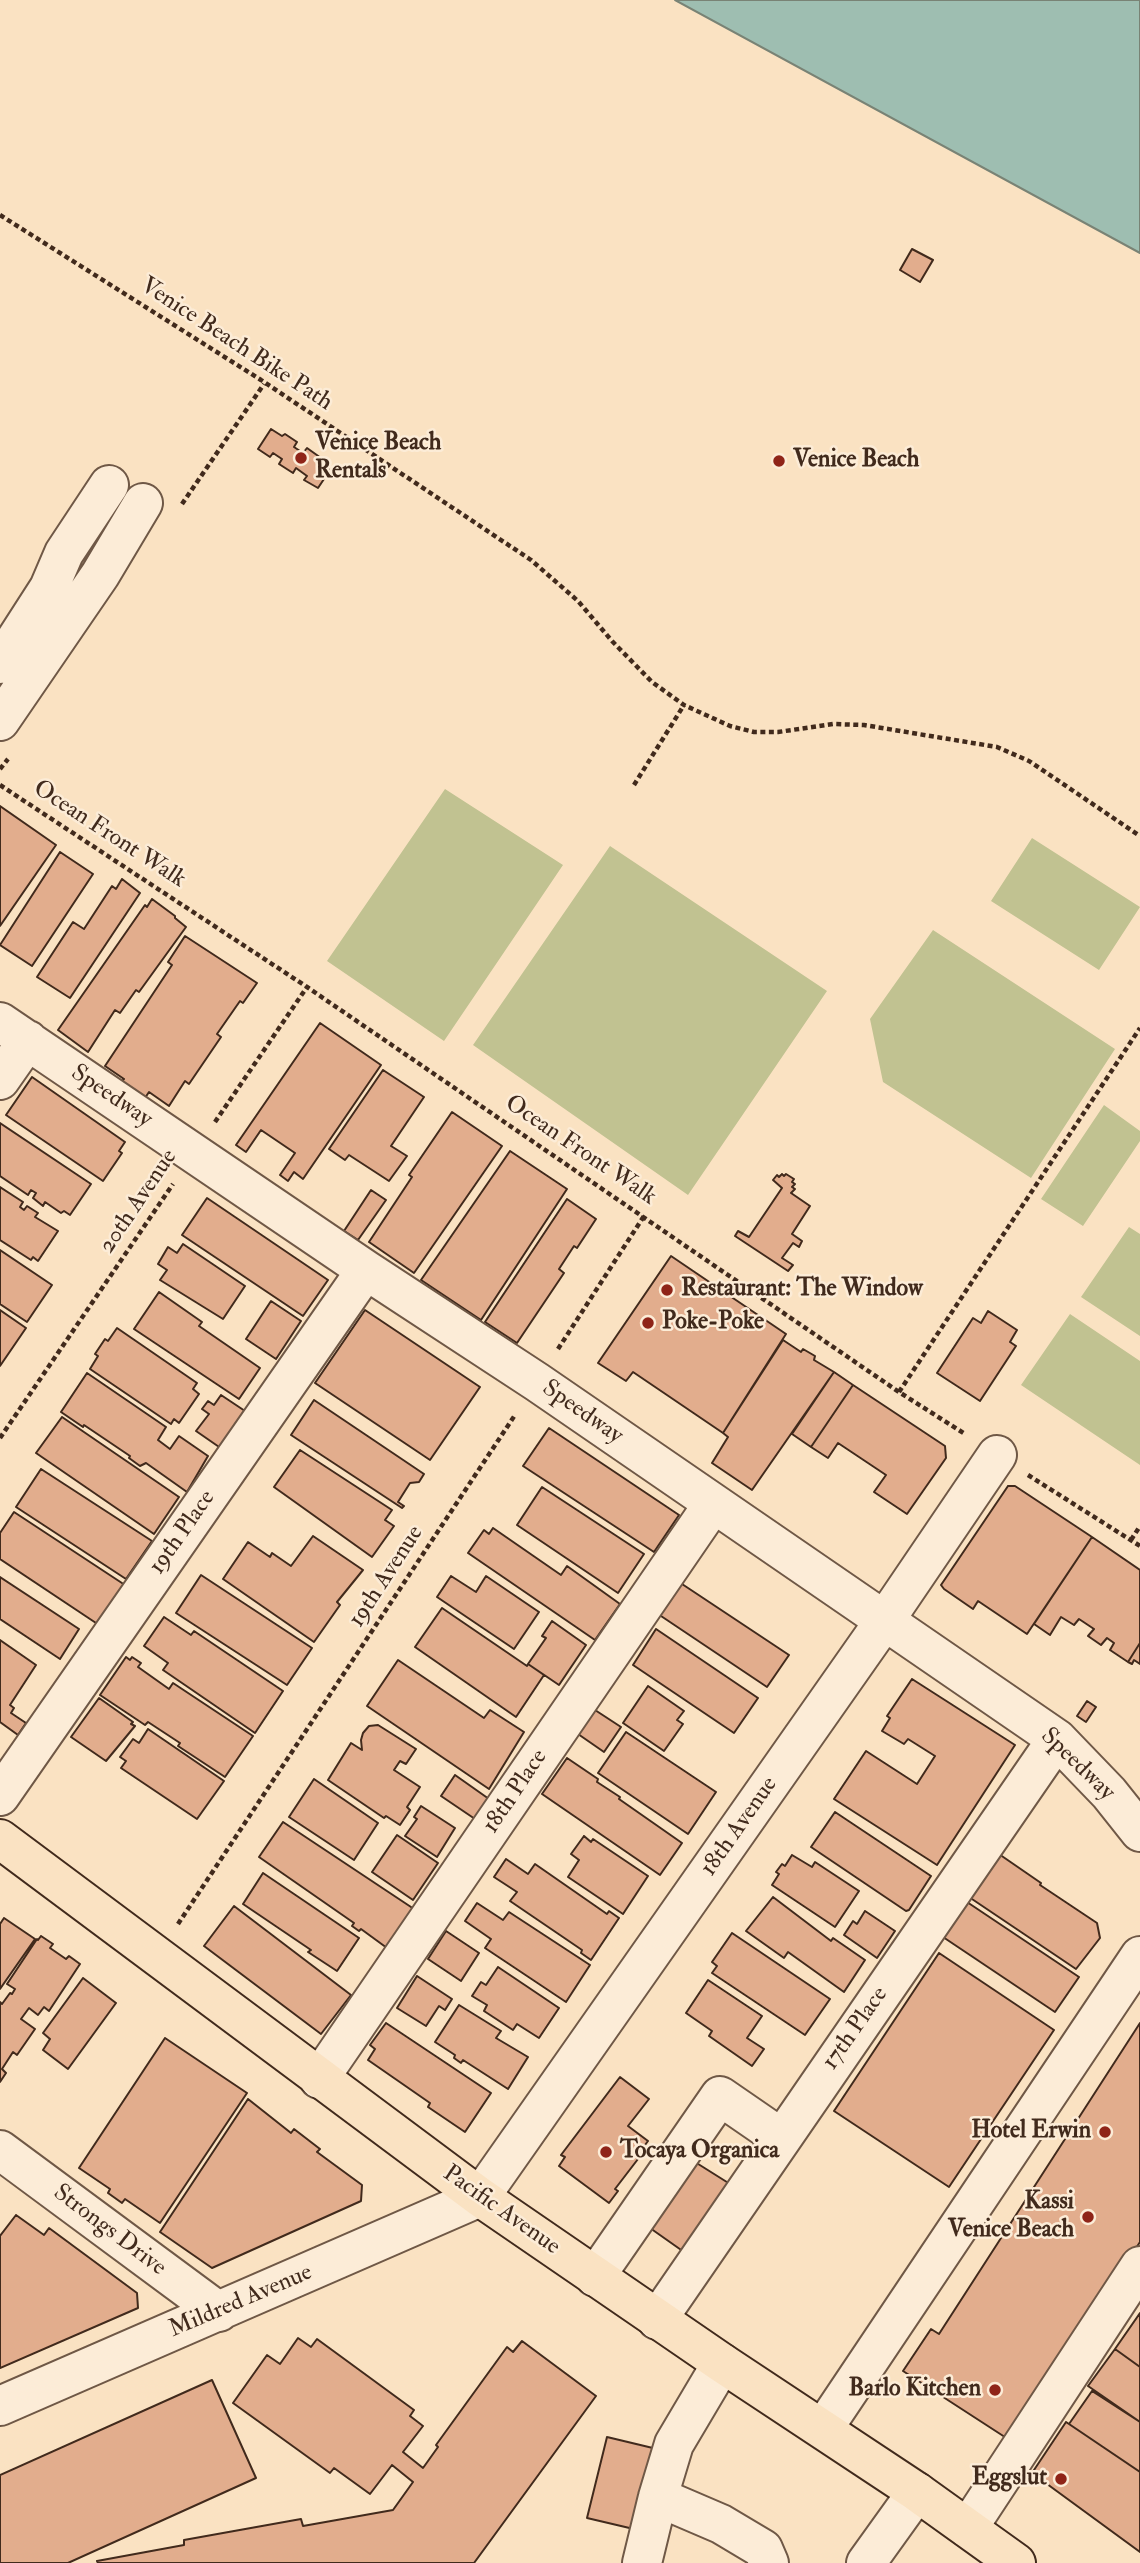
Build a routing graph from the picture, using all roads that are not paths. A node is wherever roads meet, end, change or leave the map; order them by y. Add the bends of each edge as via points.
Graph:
1 (108, 485) dead end
2 (160, 507) road end
3 (64, 597) junction
4 (0, 664) edge
5 (0, 721) edge
6 (14, 1031) edge
7 (0, 1080) edge
8 (366, 1270) junction
9 (998, 1455) road end
10 (713, 1504) junction
11 (885, 1620) junction
12 (1057, 1739) junction
13 (0, 1796) edge
14 (1140, 1832) edge
15 (0, 1839) edge
16 (1140, 1956) edge
17 (319, 2079) junction
18 (780, 2138) junction
19 (0, 2150) edge
20 (481, 2197) junction
21 (1140, 2266) edge
22 (594, 2277) junction
23 (219, 2312) junction
24 (657, 2320) junction
25 (722, 2364) junction
26 (0, 2406) edge
27 (823, 2429) junction
28 (917, 2492) junction
29 (658, 2497) junction
30 (968, 2528) junction
31 (642, 2563) edge
32 (769, 2563) edge
33 (866, 2563) edge
34 (1016, 2563) edge

1 - 3 street via 64,553
2 - 3 street via 100,575
3 - 4 street
3 - 5 street
6 - 7 street
6 - 8 street, Speedway
8 - 10 street, Speedway
8 - 13 street, 19th Place
9 - 11 street, 18th Avenue
10 - 11 street, Speedway
10 - 17 street, 18th Place
11 - 12 street, Speedway
11 - 20 street, 18th Avenue
12 - 14 street, Speedway
12 - 18 street, 17th Place
15 - 17 main road, Pacific Avenue
16 - 27 street
17 - 20 main road, Pacific Avenue
18 - 22 street via 720,2096
18 - 24 street, 17th Place
19 - 23 street, Strongs Drive
20 - 22 main road, Pacific Avenue
20 - 23 street, Mildred Avenue
21 - 30 street
22 - 24 main road, Pacific Avenue
23 - 26 street, Mildred Avenue
24 - 25 main road, Pacific Avenue
25 - 27 main road, Pacific Avenue
25 - 29 street via 674,2444
27 - 28 main road, Pacific Avenue
28 - 30 main road, Pacific Avenue
28 - 33 street
29 - 31 street
29 - 32 street via 742,2536 763,2549
30 - 34 main road, Pacific Avenue

